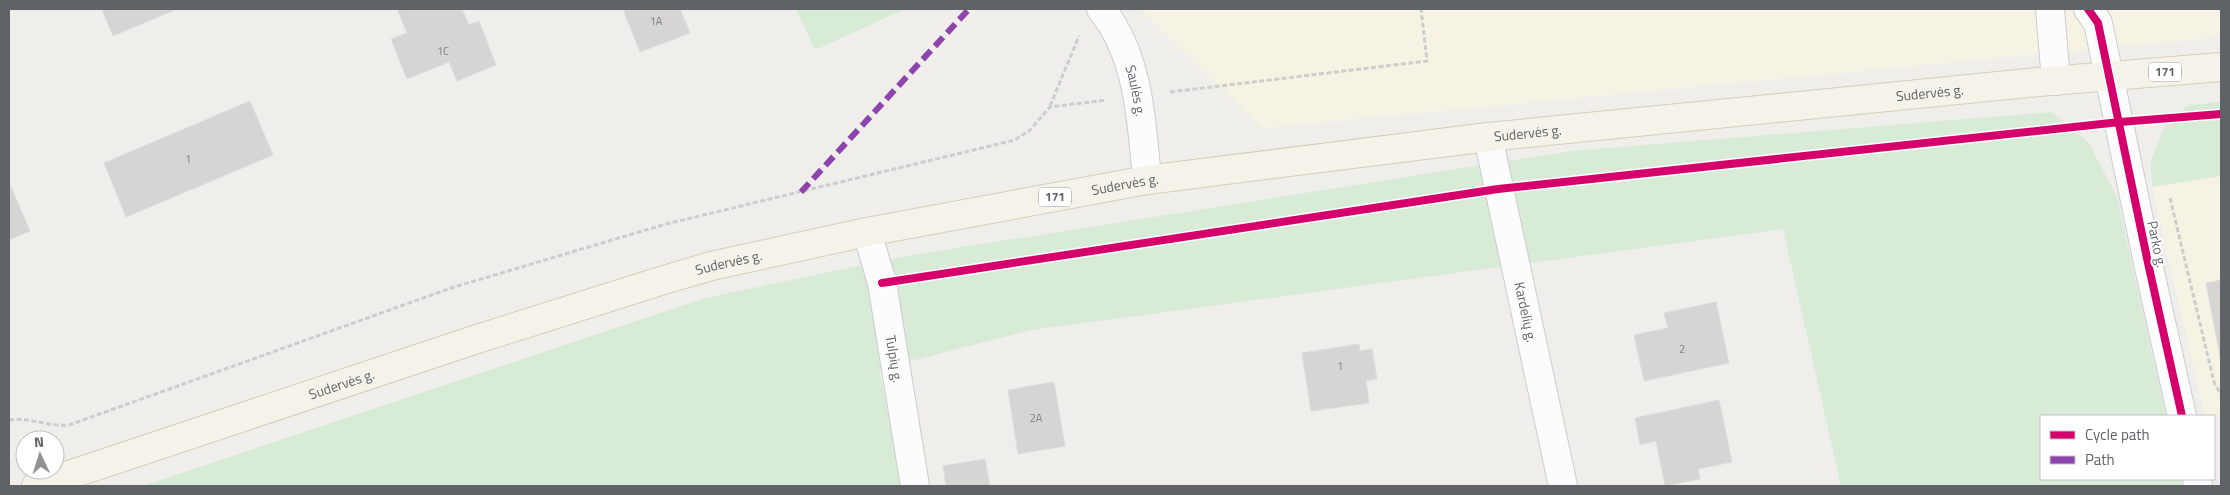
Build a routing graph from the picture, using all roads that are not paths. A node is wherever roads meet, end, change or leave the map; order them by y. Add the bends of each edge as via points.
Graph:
1 (1102, 9) edge
2 (2050, 9) edge
3 (2088, 9) edge
4 (2221, 67) edge
5 (2109, 77) junction
6 (2056, 81) junction
7 (1488, 137) junction
8 (1147, 180) junction
9 (867, 232) junction
10 (2182, 415) edge
11 (36, 486) edge
12 (915, 486) edge
13 (1563, 486) edge

1 - 8 street, Saulės g. via 1126,56 1137,96
2 - 6 street
3 - 5 street, Parko g. via 2098,23
4 - 5 main road, Sudervės g. / 171
5 - 6 main road, Sudervės g. / 171
5 - 10 street, Parko g.
6 - 7 main road, Sudervės g. / 171
7 - 8 main road, Sudervės g. / 171
7 - 13 street, Kardelių g.
8 - 9 main road, Sudervės g. / 171
9 - 11 main road, Sudervės g. / 171 via 711,266 667,279
9 - 12 street, Tulpių g. via 882,283

